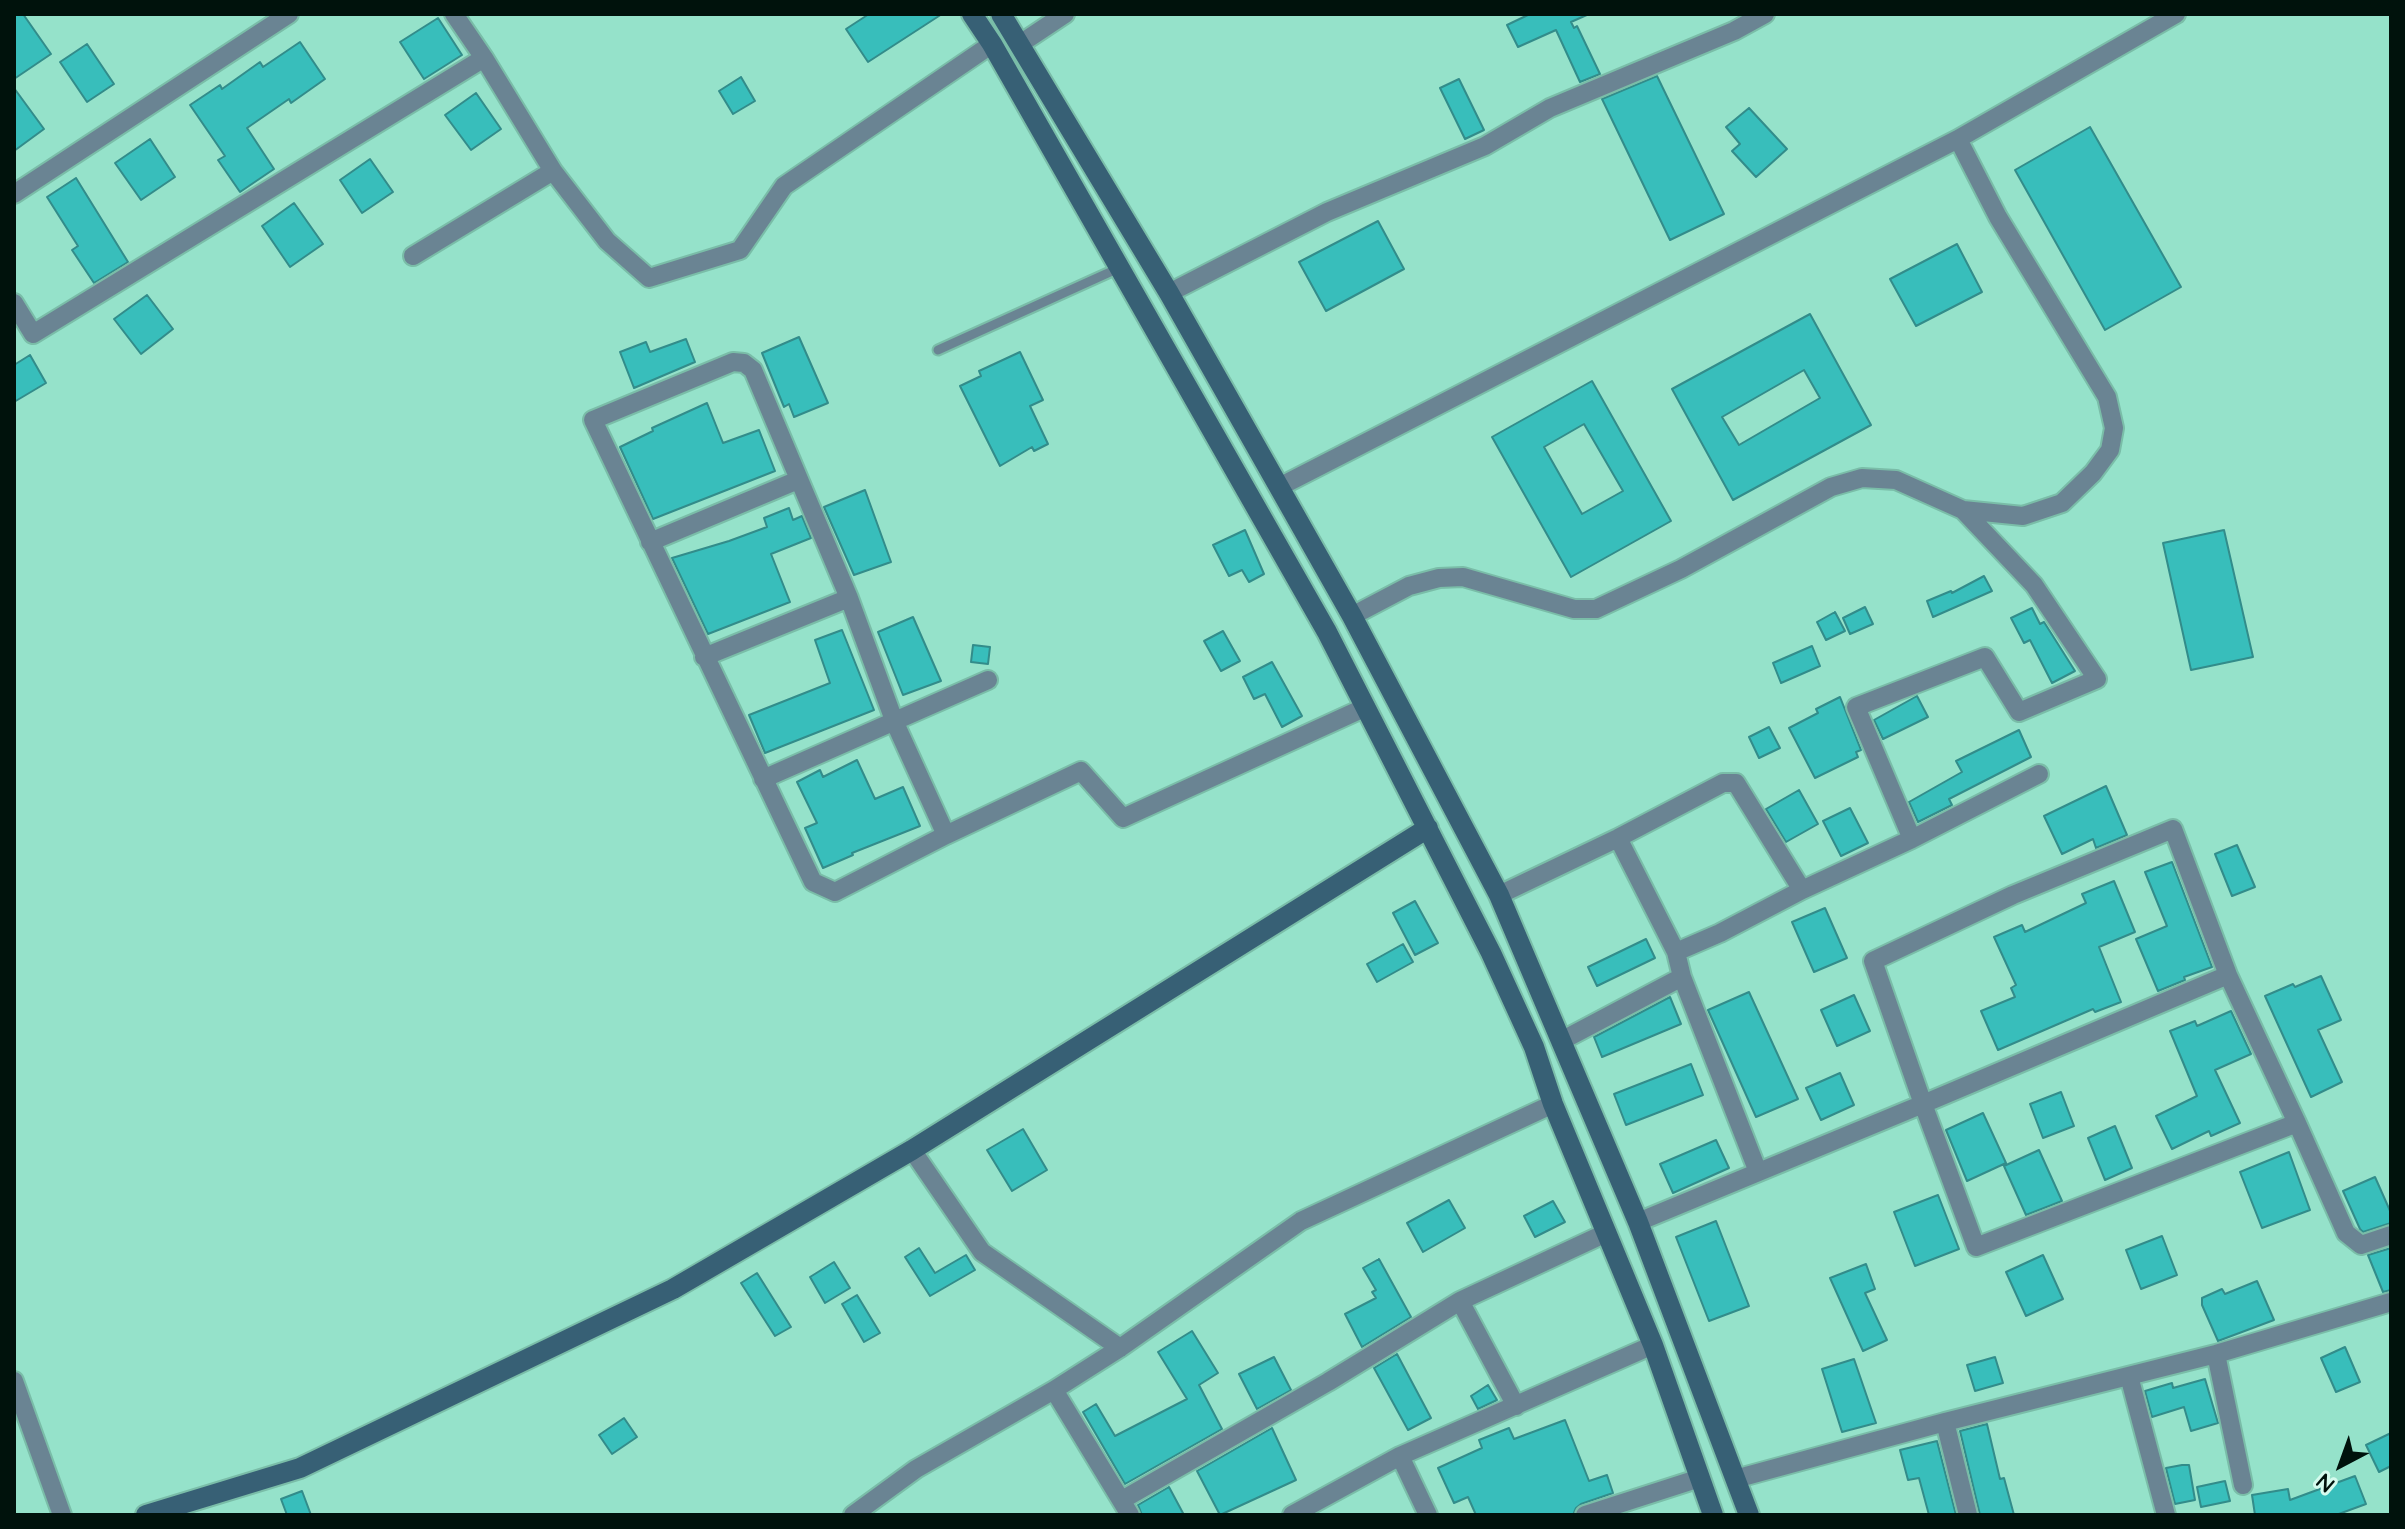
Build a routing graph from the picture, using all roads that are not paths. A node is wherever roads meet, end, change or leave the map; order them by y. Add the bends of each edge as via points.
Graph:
1 (289, 14) edge
2 (454, 14) edge
3 (972, 14) edge
4 (1001, 14) edge
5 (1065, 14) edge
6 (1765, 14) edge
7 (2176, 14) edge
8 (992, 44) junction
9 (1020, 44) junction
10 (484, 58) junction
11 (1958, 139) junction
12 (553, 171) junction
13 (14, 194) edge
14 (413, 256) dead end
15 (1119, 268) junction
16 (1169, 293) junction
17 (14, 303) edge
18 (938, 350) dead end
19 (798, 480) junction
20 (1279, 487) junction
21 (1963, 510) junction
22 (650, 542) junction
23 (849, 598) junction
24 (1352, 616) junction
25 (704, 657) junction
26 (988, 680) dead end
27 (1366, 707) junction
28 (895, 723) junction
29 (2039, 774) dead end
30 (763, 779) junction
31 (1428, 828) junction
32 (946, 835) junction
33 (1618, 838) junction
34 (1912, 839) junction
35 (1802, 890) junction
36 (1499, 895) junction
37 (1676, 952) junction
38 (2228, 975) junction
39 (1682, 977) junction
40 (1561, 1041) junction
41 (1553, 1104) junction
42 (1923, 1104) junction
43 (2297, 1123) junction
44 (912, 1150) junction
45 (1758, 1172) junction
46 (1638, 1222) junction
47 (1606, 1233) junction
48 (2391, 1235) edge
49 (1460, 1301) junction
50 (2391, 1302) edge
51 (1653, 1345) junction
52 (1120, 1348) junction
53 (2216, 1354) junction
54 (2129, 1376) junction
55 (14, 1381) edge
56 (1054, 1390) junction
57 (1516, 1406) junction
58 (1945, 1422) junction
59 (1400, 1456) junction
60 (1700, 1478) junction
61 (1735, 1479) junction
62 (2243, 1485) dead end
63 (1126, 1508) edge
64 (62, 1515) edge
65 (146, 1515) edge
66 (853, 1515) edge
67 (1292, 1515) edge
68 (1428, 1515) edge
69 (1585, 1515) edge
70 (1713, 1515) edge
71 (1749, 1515) edge
72 (1968, 1515) edge
73 (2166, 1515) edge

1 - 13 street
2 - 10 street
3 - 8 main road
4 - 9 main road
5 - 9 street
6 - 16 street via 1550,108 1485,146 1327,212
7 - 11 street
8 - 12 street via 784,186 740,250 649,278 607,241
8 - 15 main road
9 - 16 main road
10 - 12 street
10 - 17 street via 33,334
11 - 20 street
11 - 21 street via 1998,217 2107,397 2114,428 2110,450 2062,503 2023,516
12 - 14 street
15 - 18 lane
15 - 27 main road
16 - 20 main road
19 - 22 street
19 - 22 street via 753,370 744,363 733,362 593,420
19 - 23 street
20 - 24 main road
21 - 24 street via 1896,480 1862,478 1831,487 1596,609 1574,609 1463,577 1409,586
21 - 34 street via 2034,585 2097,679 2019,712 1985,657 1856,707
22 - 25 street
23 - 25 street
23 - 28 street
24 - 36 main road
25 - 30 street
26 - 28 street
27 - 31 main road
27 - 32 street via 1123,818 1081,771
28 - 30 street
28 - 32 street
29 - 34 street
30 - 32 street via 813,882 835,892
31 - 41 main road via 1521,1020
31 - 44 main road
33 - 35 street via 1723,783 1736,783
33 - 36 street
33 - 37 street
34 - 35 street
35 - 37 street
36 - 40 main road
37 - 39 street
38 - 42 street
38 - 42 street via 2173,829 2013,895 1873,961
38 - 43 street
39 - 40 street
39 - 45 street
40 - 46 main road
41 - 47 main road
41 - 52 street via 1301,1221
42 - 43 street via 1976,1247
42 - 45 street
43 - 48 street via 2346,1233 2361,1245
44 - 52 street via 982,1252
44 - 65 main road via 673,1289 300,1468
45 - 46 street
46 - 61 main road
47 - 49 street
47 - 51 main road
49 - 57 street
49 - 63 street
50 - 53 street
51 - 57 street
51 - 60 main road
52 - 56 street
53 - 54 street
53 - 62 street
54 - 58 street
54 - 73 street
55 - 64 street
56 - 63 street
56 - 66 street via 916,1469
57 - 59 street
58 - 61 street
58 - 72 street
59 - 67 street
59 - 68 street
60 - 69 street
60 - 70 main road
61 - 71 main road

